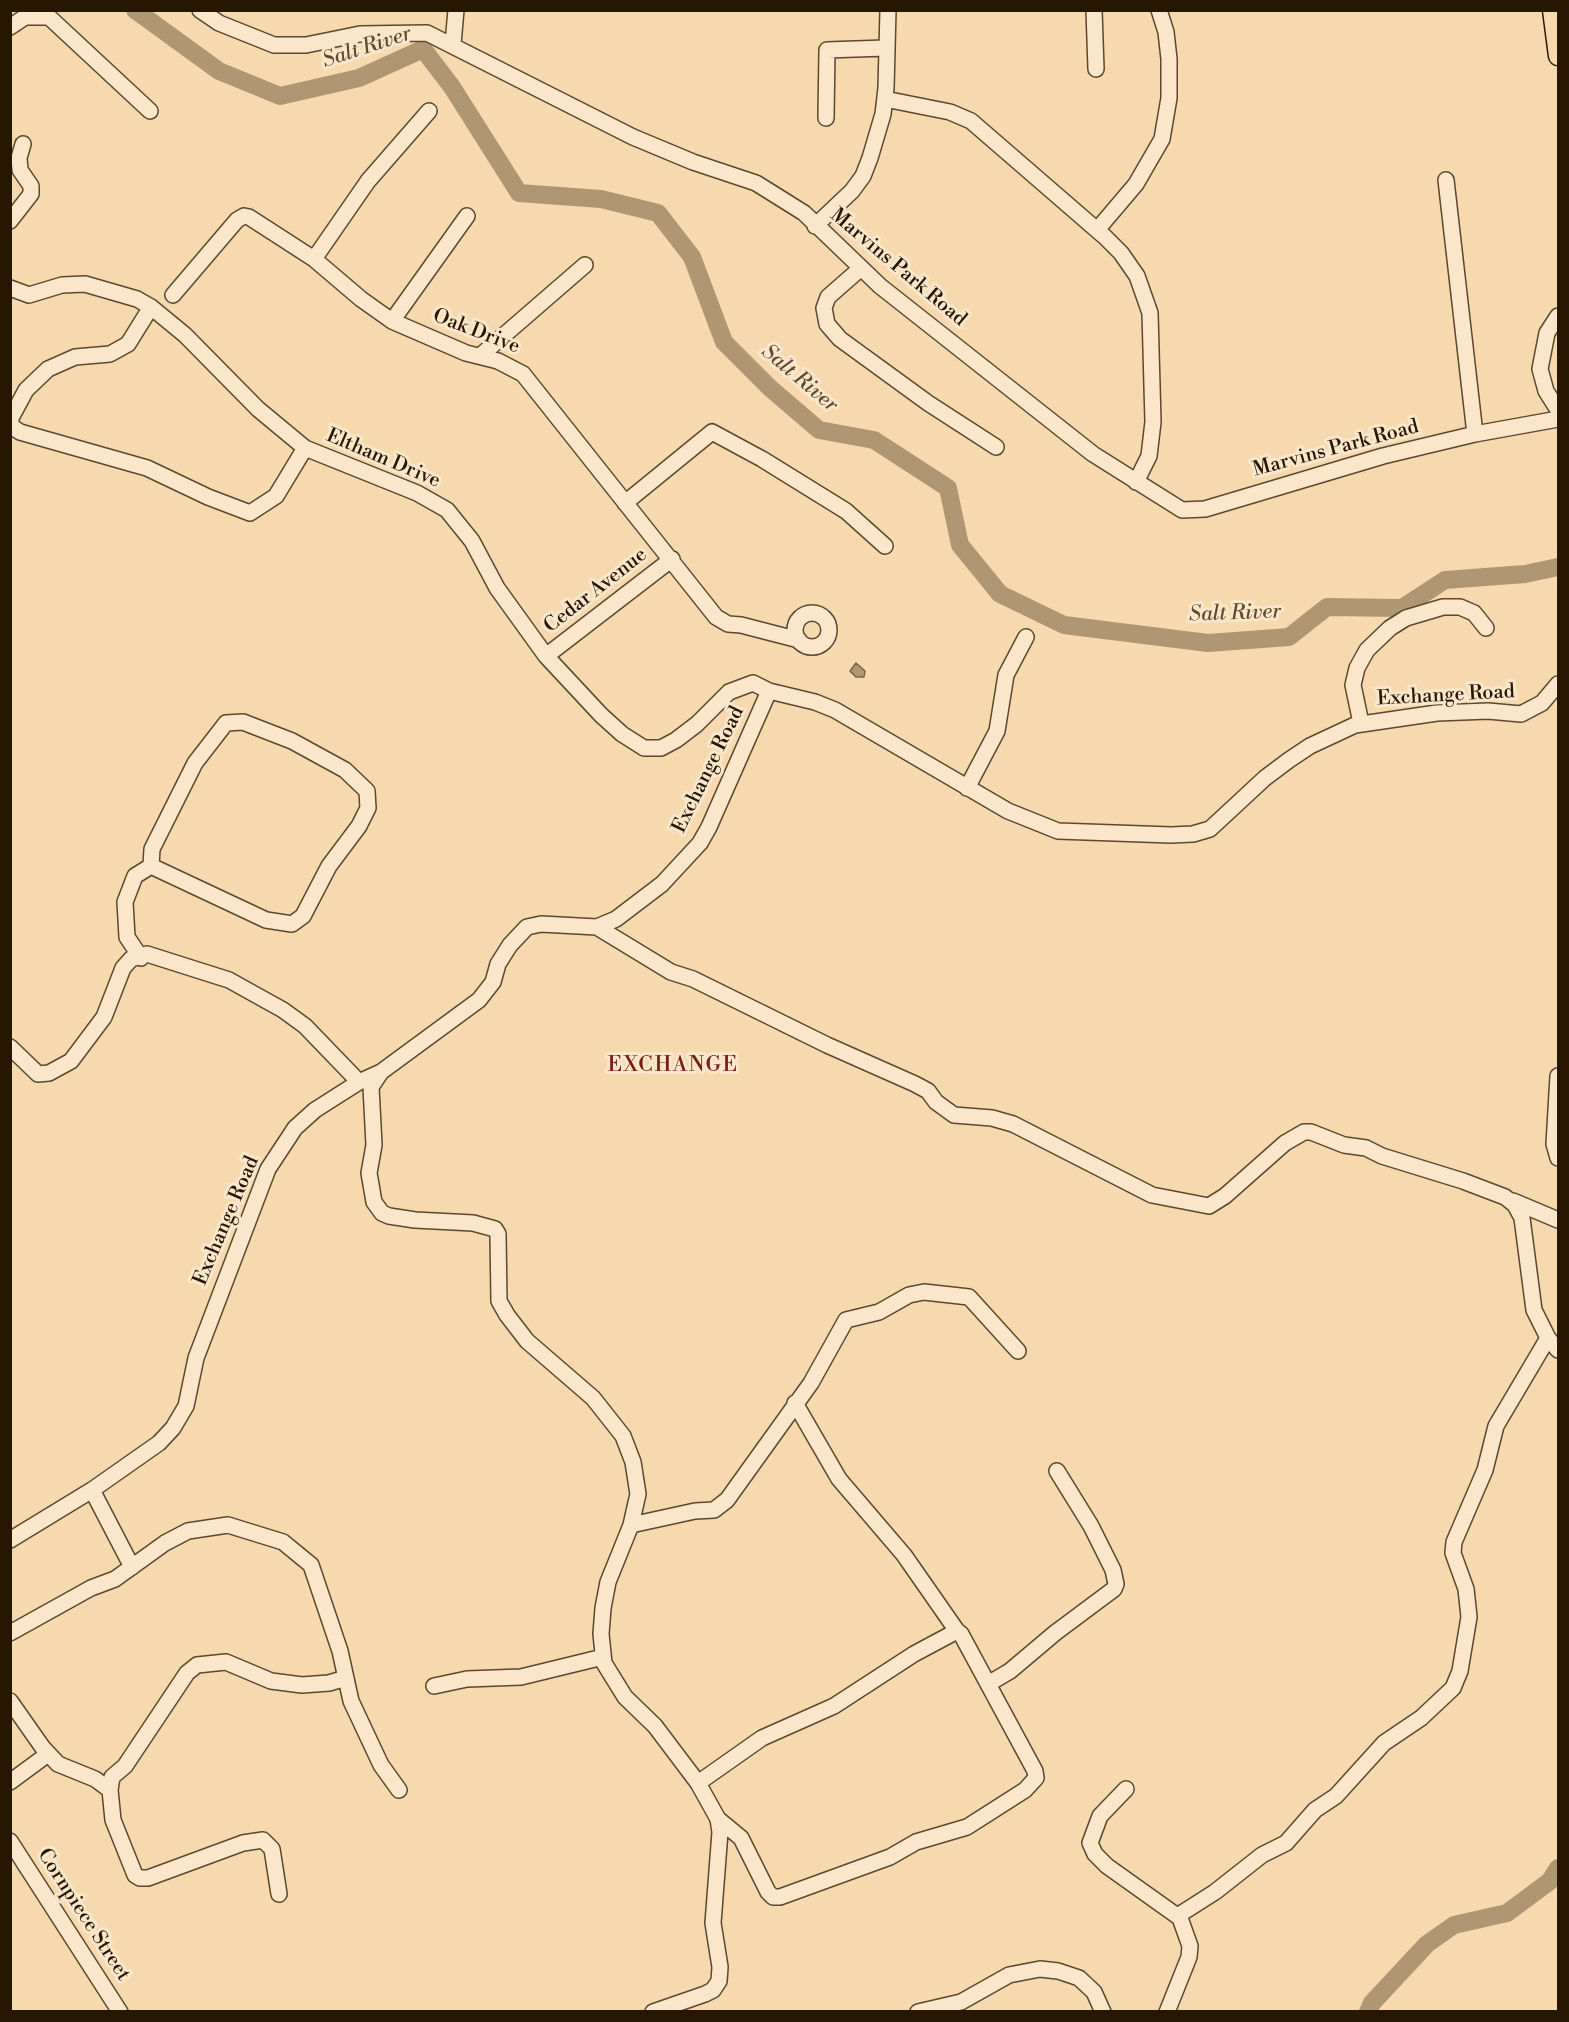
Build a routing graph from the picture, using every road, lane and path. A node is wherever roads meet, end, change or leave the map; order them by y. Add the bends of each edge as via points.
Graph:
1 (200, 10) edge
2 (456, 10) edge
3 (888, 10) edge
4 (1094, 10) edge
5 (1159, 10) edge
6 (1552, 10) edge
7 (218, 17) edge
8 (10, 27) edge
9 (453, 44) junction
10 (885, 48) junction
11 (1558, 56) edge
12 (1096, 69) dead end
13 (885, 99) junction
14 (150, 111) dead end
15 (429, 111) dead end
16 (826, 118) dead end
17 (23, 144) dead end
18 (1446, 180) dead end
19 (466, 216) dead end
20 (10, 221) edge
21 (815, 226) junction
22 (1097, 230) junction
23 (314, 259) junction
24 (585, 265) dead end
25 (860, 268) junction
26 (10, 288) edge
27 (173, 295) dead end
28 (151, 307) junction
29 (1558, 316) edge
30 (392, 321) junction
31 (480, 356) junction
32 (1558, 410) edge
33 (1558, 419) edge
34 (1475, 434) junction
35 (996, 447) dead end
36 (305, 448) junction
37 (1136, 482) junction
38 (625, 503) junction
39 (885, 546) dead end
40 (672, 559) junction
41 (1486, 628) dead end
42 (797, 634) dead end
43 (1026, 637) dead end
44 (546, 656) junction
45 (1558, 684) edge
46 (769, 691) junction
47 (1361, 723) junction
48 (967, 788) junction
49 (151, 867) junction
50 (597, 927) junction
51 (141, 958) junction
52 (10, 1047) edge
53 (381, 1072) junction
54 (1558, 1076) edge
55 (359, 1082) junction
56 (1558, 1158) edge
57 (1510, 1200) junction
58 (1558, 1220) edge
59 (1548, 1338) junction
60 (1558, 1350) edge
61 (1018, 1351) dead end
62 (795, 1403) junction
63 (1057, 1470) dead end
64 (92, 1490) junction
65 (631, 1525) junction
66 (10, 1540) edge
67 (132, 1566) junction
68 (957, 1631) junction
69 (10, 1633) edge
70 (603, 1657) junction
71 (346, 1678) junction
72 (988, 1684) junction
73 (434, 1686) dead end
74 (10, 1701) edge
75 (48, 1754) junction
76 (10, 1782) edge
77 (698, 1783) junction
78 (1126, 1789) dead end
79 (110, 1790) junction
80 (399, 1790) dead end
81 (718, 1819) junction
82 (10, 1841) edge
83 (279, 1894) dead end
84 (1180, 1918) junction
85 (676, 2008) edge
86 (120, 2012) edge
87 (652, 2012) edge
88 (918, 2012) edge
89 (1103, 2012) edge
90 (1167, 2012) edge

1 - 7 street, Marvins Park Road
2 - 9 street
3 - 10 street
4 - 12 street
5 - 22 street via 1169,59 1169,98 1162,139 1136,184
6 - 11 main road
7 - 9 street, Marvins Park Road via 263,43 274,45 306,45 360,34 421,32
8 - 14 street via 25,17 49,17
9 - 21 street, Marvins Park Road via 633,137 756,183 804,213
10 - 13 street
10 - 16 street via 827,50
13 - 21 street via 863,176
13 - 22 street via 950,112 971,121
15 - 23 street via 368,181
17 - 20 street via 19,158 31,195
18 - 34 street
19 - 30 street
21 - 25 street, Marvins Park Road
22 - 37 street via 1121,253 1137,276 1150,313 1154,422 1149,456
23 - 27 street, Oak Drive via 244,216
23 - 30 street, Oak Drive
24 - 31 street
25 - 35 street via 828,297 824,308 827,324 840,339
25 - 37 street, Marvins Park Road via 1093,454
26 - 28 street, Eltham Drive via 29,295 62,285 85,284 117,291
28 - 36 street, Eltham Drive via 286,435
28 - 36 street via 128,344 111,354 75,357 48,369 26,390 10,418 11,426 20,432 147,468 250,513 276,496
29 - 32 street via 1547,333 1540,369 1546,391
30 - 31 street, Oak Drive
31 - 38 street, Oak Drive via 523,374
33 - 34 street, Marvins Park Road
34 - 37 street, Marvins Park Road via 1383,456 1192,512 1178,508
36 - 44 street, Eltham Drive via 417,493 447,510 472,541 497,588
38 - 39 street via 712,432 846,511
38 - 40 street, Oak Drive
40 - 42 street, Oak Drive via 716,617 728,624 782,636
40 - 44 street, Cedar Avenue
41 - 47 street via 1474,613 1443,607 1406,618 1390,628 1367,650 1357,668 1353,685
43 - 48 street via 1006,675 997,731
44 - 46 street, Eltham Drive via 601,715 644,748 661,748 676,740 729,692 753,684
45 - 47 street, Exchange Road via 1542,703 1521,714 1437,713
46 - 48 street, Exchange Road via 835,710
46 - 50 street, Exchange Road via 700,843 662,884 616,919
47 - 48 street, Exchange Road via 1310,746 1264,778 1214,826 1193,834 1058,831 1008,811
49 - 49 street via 152,849 195,763 226,723 243,722 292,741 345,770 367,791 368,808 359,826 329,866 303,916 292,924 266,920
49 - 51 street via 135,876 125,902 127,937
50 - 53 street, Exchange Road via 527,927 510,945 493,982 479,1000
50 - 57 street via 671,972 915,1084 954,1115 1013,1124 1152,1195 1209,1206 1286,1143 1311,1132
51 - 52 street via 131,958 123,968 104,1017 71,1061 50,1073 38,1074
51 - 55 street via 141,954 154,955 229,981 284,1010 305,1026
53 - 55 street, Exchange Road
53 - 65 street via 371,1087 374,1144 369,1173 374,1202 389,1216 465,1222 495,1229 499,1301 507,1315 527,1341 593,1398 626,1443 637,1484
54 - 56 street via 1554,1144
55 - 64 street, Exchange Road via 295,1128 268,1169 200,1347 183,1414 159,1443
57 - 58 street
57 - 59 street via 1522,1218 1530,1294
59 - 60 street
59 - 84 street via 1505,1408 1485,1470 1454,1542 1453,1553 1466,1589 1469,1617 1460,1671 1453,1688 1421,1718 1384,1743 1286,1843 1262,1855
61 - 62 street via 969,1297 924,1292 909,1295 879,1312 846,1320
62 - 65 street via 742,1481 714,1510
62 - 68 street via 839,1479 904,1555
63 - 72 street via 1091,1526 1116,1584 1010,1671
64 - 66 street, Exchange Road
64 - 67 street
65 - 70 street via 604,1599
67 - 69 street via 115,1579 91,1587
67 - 71 street via 165,1543 206,1527 228,1525 283,1542 311,1565
68 - 72 street
68 - 77 street via 834,1706 762,1738
70 - 73 street via 521,1677 467,1679
70 - 77 street via 625,1697 655,1726
71 - 79 street via 302,1685 271,1681 226,1662 197,1665 187,1673 112,1778
71 - 80 street via 363,1732
72 - 81 street via 1036,1778 967,1827 916,1842 890,1857 773,1897 741,1838
74 - 75 street
75 - 76 street
75 - 79 street via 58,1764 95,1779
77 - 81 street
78 - 84 street via 1100,1816 1090,1843 1107,1866
79 - 83 street via 113,1820 135,1875 148,1878 243,1843 262,1840 272,1849
81 - 85 street via 719,1869 713,1923 720,1978 713,1990
82 - 86 street, Cornpiece Street
84 - 90 street via 1190,1946 1189,1957
85 - 87 street
88 - 89 street via 961,2002 1009,1975 1040,1969 1079,1978 1094,1992

